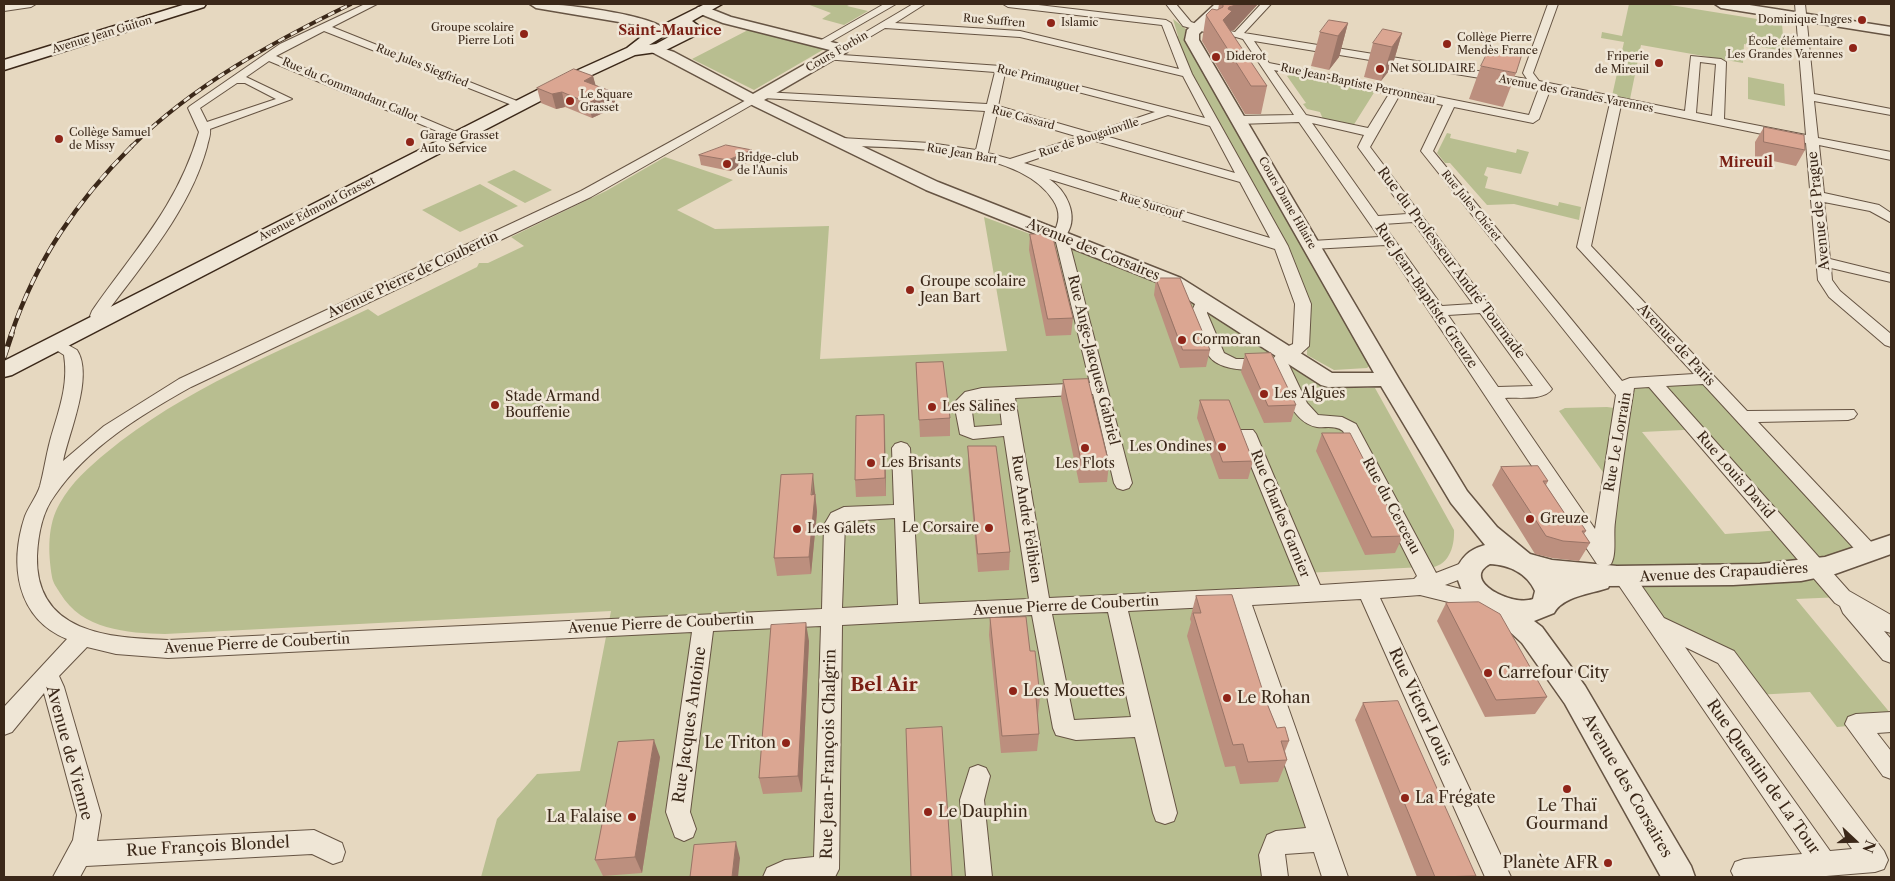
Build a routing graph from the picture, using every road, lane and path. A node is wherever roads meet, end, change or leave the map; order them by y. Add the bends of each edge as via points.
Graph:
1 (31, 4) edge
2 (199, 4) edge
3 (372, 4) edge
4 (536, 4) edge
5 (556, 4) edge
6 (891, 4) edge
7 (920, 4) edge
8 (1008, 4) edge
9 (1171, 4) edge
10 (1222, 4) edge
11 (1266, 4) edge
12 (1553, 4) edge
13 (1721, 4) edge
14 (4, 8) edge
15 (570, 8) junction
16 (1800, 10) edge
17 (694, 18) edge
18 (646, 23) junction
19 (884, 25) junction
20 (323, 27) junction
21 (1204, 30) junction
22 (661, 31) junction
23 (1891, 31) edge
24 (1239, 36) junction
25 (821, 43) junction
26 (651, 49) junction
27 (842, 49) junction
28 (267, 56) junction
29 (828, 57) junction
30 (1265, 64) junction
31 (4, 65) edge
32 (1001, 69) junction
33 (1187, 74) junction
34 (233, 79) junction
35 (1540, 86) junction
36 (1396, 92) junction
37 (1808, 96) junction
38 (758, 98) junction
39 (1616, 102) junction
40 (1450, 103) junction
41 (520, 105) junction
42 (992, 108) junction
43 (1166, 112) junction
44 (1891, 112) edge
45 (1690, 117) junction
46 (1303, 118) junction
47 (1238, 120) junction
48 (1718, 122) junction
49 (1215, 124) junction
50 (1334, 125) junction
51 (204, 127) junction
52 (1372, 134) junction
53 (460, 136) junction
54 (1094, 137) junction
55 (1812, 141) junction
56 (1320, 142) junction
57 (875, 150) junction
58 (982, 150) junction
59 (1891, 156) edge
60 (1020, 163) junction
61 (1062, 179) junction
62 (1246, 180) junction
63 (1050, 187) junction
64 (1817, 196) junction
65 (1418, 218) junction
66 (1890, 218) edge
67 (1374, 220) junction
68 (1061, 236) junction
69 (1389, 241) junction
70 (1312, 245) junction
71 (1282, 246) junction
72 (1824, 262) junction
73 (1891, 278) edge
74 (1207, 301) junction
75 (1485, 308) junction
76 (1438, 311) junction
77 (104, 318) junction
78 (1891, 342) edge
79 (55, 344) junction
80 (1285, 357) junction
81 (4, 370) edge
82 (1388, 379) junction
83 (1708, 379) junction
84 (1653, 382) junction
85 (1100, 388) junction
86 (1006, 393) junction
87 (1493, 393) junction
88 (1625, 394) junction
89 (1848, 414) dead end
90 (1743, 418) junction
91 (1012, 430) junction
92 (1247, 434) dead end
93 (100, 439) junction
94 (59, 442) junction
95 (901, 448) dead end
96 (1123, 482) dead end
97 (49, 489) junction
98 (1459, 497) junction
99 (904, 510) junction
100 (1880, 548) edge
101 (1525, 563) junction
102 (1470, 565) junction
103 (1816, 568) junction
104 (1614, 571) junction
105 (1419, 587) junction
106 (1367, 591) junction
107 (1314, 594) junction
108 (1842, 597) junction
109 (1238, 598) junction
110 (1116, 603) junction
111 (1545, 603) junction
112 (1042, 607) junction
113 (1497, 607) junction
114 (909, 613) junction
115 (832, 616) junction
116 (704, 622) junction
117 (1657, 624) junction
118 (1891, 625) edge
119 (83, 638) junction
120 (1891, 654) edge
121 (48, 675) junction
122 (1575, 695) junction
123 (1891, 722) edge
124 (4, 725) edge
125 (1144, 726) junction
126 (1891, 768) edge
127 (978, 776) dead end
128 (1164, 813) dead end
129 (684, 829) dead end
130 (1321, 839) junction
131 (333, 852) dead end
132 (80, 854) junction
133 (1824, 864) junction
134 (1744, 871) dead end
135 (826, 873) edge
136 (66, 877) edge
137 (776, 877) edge
138 (979, 877) edge
139 (1275, 877) edge
140 (1335, 877) edge
141 (1498, 877) edge
142 (1679, 877) edge

1 - 14 street
2 - 31 main road, Avenue Jean Guiton
3 - 20 street
4 - 15 street
5 - 15 street
6 - 25 street
7 - 19 street, Cours Forbin
8 - 33 street, Cours Dame Hilaire via 1166,23
9 - 21 street via 1182,22
10 - 21 street
11 - 24 street
12 - 35 street via 1528,73
13 - 16 street
15 - 18 street
16 - 23 street
16 - 37 street, Avenue de Prague
17 - 18 street
17 - 22 main road, Avenue Edmond Grasset
17 - 25 street via 727,20
17 - 26 main road, Avenue Edmond Grasset
18 - 22 street
19 - 27 street, Cours Forbin
19 - 33 street, Rue Suffren via 1020,34
20 - 28 street
20 - 41 street, Rue Jules Siegfried
21 - 47 street, Cours Dame Hilaire via 1191,36 1192,40
22 - 26 main road, Avenue Edmond Grasset
24 - 30 street, Rue Jean-Baptiste Greuze via 1248,40
24 - 35 street, Avenue des Grandes Varennes
25 - 27 street
26 - 38 street, Avenue des Corsaires
26 - 41 main road, Avenue Edmond Grasset via 607,61
27 - 29 street, Cours Forbin
28 - 34 street
28 - 53 street, Rue du Commandant Callot
29 - 32 street, Rue Primauguet
29 - 38 street, Cours Forbin
30 - 36 street, Rue Jean-Baptiste Perronneau
30 - 46 street, Rue Jean-Baptiste Greuze
32 - 42 street
32 - 43 street, Rue Primauguet
33 - 49 street, Cours Dame Hilaire
34 - 51 street via 194,108
34 - 51 street via 247,80 286,98
35 - 39 street, Avenue des Grandes Varennes
35 - 40 street via 1533,119
36 - 40 street, Rue Jean-Baptiste Perronneau
36 - 52 street, Rue du Professeur André Tournade
37 - 44 street
37 - 55 street, Avenue de Prague
38 - 42 street, Rue Cassard
38 - 57 street, Avenue des Corsaires via 841,142
38 - 93 street, Avenue Pierre de Coubertin via 586,194 185,383 133,413
39 - 45 street, Avenue des Grandes Varennes
39 - 83 street, Avenue de Paris via 1584,247
40 - 88 street, Rue Jules Chéret via 1426,151
41 - 53 main road, Avenue Edmond Grasset
42 - 54 street, Rue Cassard
42 - 58 street
43 - 49 street, Rue Primauguet
43 - 54 street, Rue de Bougainville
45 - 48 street, Avenue des Grandes Varennes
45 - 48 street via 1695,58 1721,62
46 - 47 street
46 - 50 street
46 - 56 street, Rue Jean-Baptiste Greuze
47 - 70 street, Cours Dame Hilaire
48 - 55 street, Avenue des Grandes Varennes
49 - 62 street, Cours Dame Hilaire
50 - 52 street
50 - 56 street
51 - 77 street via 195,169 145,253 100,311 98,316
52 - 65 street, Rue du Professeur André Tournade via 1364,147
53 - 77 main road, Avenue Edmond Grasset
54 - 60 street, Rue de Bougainville
54 - 62 street, Rue Cassard
55 - 59 street, Avenue des Grandes Varennes
55 - 64 street, Avenue de Prague
56 - 67 street, Rue Jean-Baptiste Greuze
57 - 58 street, Rue Jean Bart
57 - 68 street, Avenue des Corsaires via 975,205
58 - 60 street, Rue Jean Bart
60 - 61 street, Rue Surcouf
60 - 63 street, Rue Jean Bart
61 - 63 street
61 - 71 street, Rue Surcouf
62 - 71 street, Cours Dame Hilaire
63 - 68 street, Rue Jean Bart via 1065,210 1065,228
64 - 66 street via 1874,208
64 - 72 street, Avenue de Prague
65 - 67 street
65 - 75 street, Rue du Professeur André Tournade
67 - 69 street, Rue Jean-Baptiste Greuze
68 - 74 street, Avenue des Corsaires via 1174,282
68 - 85 street, Rue Ange-Jacques Gabriel
69 - 70 street
69 - 76 street, Rue Jean-Baptiste Greuze
70 - 82 street, Cours Dame Hilaire
71 - 80 street, Cours Dame Hilaire via 1303,304 1301,346
72 - 73 street
72 - 78 street, Avenue de Prague via 1825,280 1834,294
74 - 80 street, Avenue des Corsaires
74 - 80 street via 1201,305 1199,313 1221,360 1234,364
75 - 76 street
75 - 87 street, Rue du Professeur André Tournade via 1544,389
76 - 87 street, Rue Jean-Baptiste Greuze
77 - 79 main road, Avenue Edmond Grasset
79 - 81 main road, Avenue Edmond Grasset
79 - 94 street via 71,354 76,371 73,397
80 - 82 street, Avenue des Corsaires via 1328,380
80 - 105 street, Rue du Cerceau via 1305,415 1314,420 1346,424 1428,577
82 - 98 street
83 - 84 street, Rue Le Lorrain
83 - 90 street, Avenue de Paris
84 - 88 street, Rue Le Lorrain via 1630,383
84 - 103 street, Rue Louis David
85 - 86 street
85 - 96 street, Rue Ange-Jacques Gabriel
86 - 91 street, Rue André Félibien
86 - 91 street via 973,394 965,399 962,403 966,430 973,433
87 - 104 street, Rue Jean-Baptiste Greuze
88 - 104 street, Rue Le Lorrain via 1603,540
89 - 90 street
90 - 100 street, Avenue de Paris
91 - 112 street, Rue André Félibien
92 - 107 street, Rue Charles Garnier
93 - 94 street
93 - 97 street, Avenue Pierre de Coubertin
94 - 97 street
95 - 99 street
97 - 119 street, Avenue Pierre de Coubertin via 31,528 25,561 28,581 42,612
98 - 101 street via 1488,534
98 - 102 street via 1476,550
99 - 114 street
99 - 115 street, Rue Jean-François Chalgrin via 844,514 838,518 834,525
100 - 103 street, Avenue des Crapaudières
101 - 102 street via 1509,556 1487,554
101 - 104 street, Avenue des Crapaudières via 1558,572
101 - 111 street via 1545,582
102 - 105 street, Avenue Pierre de Coubertin
102 - 113 street via 1467,576 1475,591
103 - 104 street, Avenue des Crapaudières via 1759,574
103 - 108 street, Rue Louis David
104 - 111 street, Avenue des Crapaudières
104 - 117 street, Rue Quentin de La Tour
105 - 106 street, Avenue Pierre de Coubertin
105 - 113 street, Avenue Pierre de Coubertin
106 - 107 street, Avenue Pierre de Coubertin
106 - 141 street, Rue Victor Louis
107 - 109 street, Avenue Pierre de Coubertin
108 - 118 street
108 - 120 street, Rue Louis David
109 - 110 street, Avenue Pierre de Coubertin
109 - 130 street
110 - 112 street, Avenue Pierre de Coubertin
110 - 125 street
111 - 113 street via 1527,613
111 - 122 street, Avenue des Corsaires via 1549,635
112 - 114 street, Avenue Pierre de Coubertin
112 - 125 street, Rue André Félibien via 1064,728
113 - 122 street, Avenue des Corsaires via 1532,635
114 - 115 street, Avenue Pierre de Coubertin
115 - 116 street, Avenue Pierre de Coubertin
115 - 135 street, Rue Jean-François Chalgrin
116 - 119 street, Avenue Pierre de Coubertin via 168,649 118,646
116 - 129 street, Rue Jacques Antoine via 678,812
117 - 133 street, Rue Quentin de La Tour
117 - 133 street, Rue Quentin de La Tour via 1726,656 1875,860
119 - 121 street, Avenue de Vienne
121 - 124 street via 20,703
121 - 132 street, Avenue de Vienne via 89,815 89,830
122 - 142 street, Avenue des Corsaires
123 - 126 street via 1856,724
125 - 128 street
127 - 138 street via 972,800
130 - 139 street via 1276,843 1272,850
130 - 140 street
131 - 132 street, Rue François Blondel via 314,842
132 - 136 street, Avenue de Vienne
133 - 134 street
135 - 137 street, Rue Jean-François Chalgrin via 785,872

